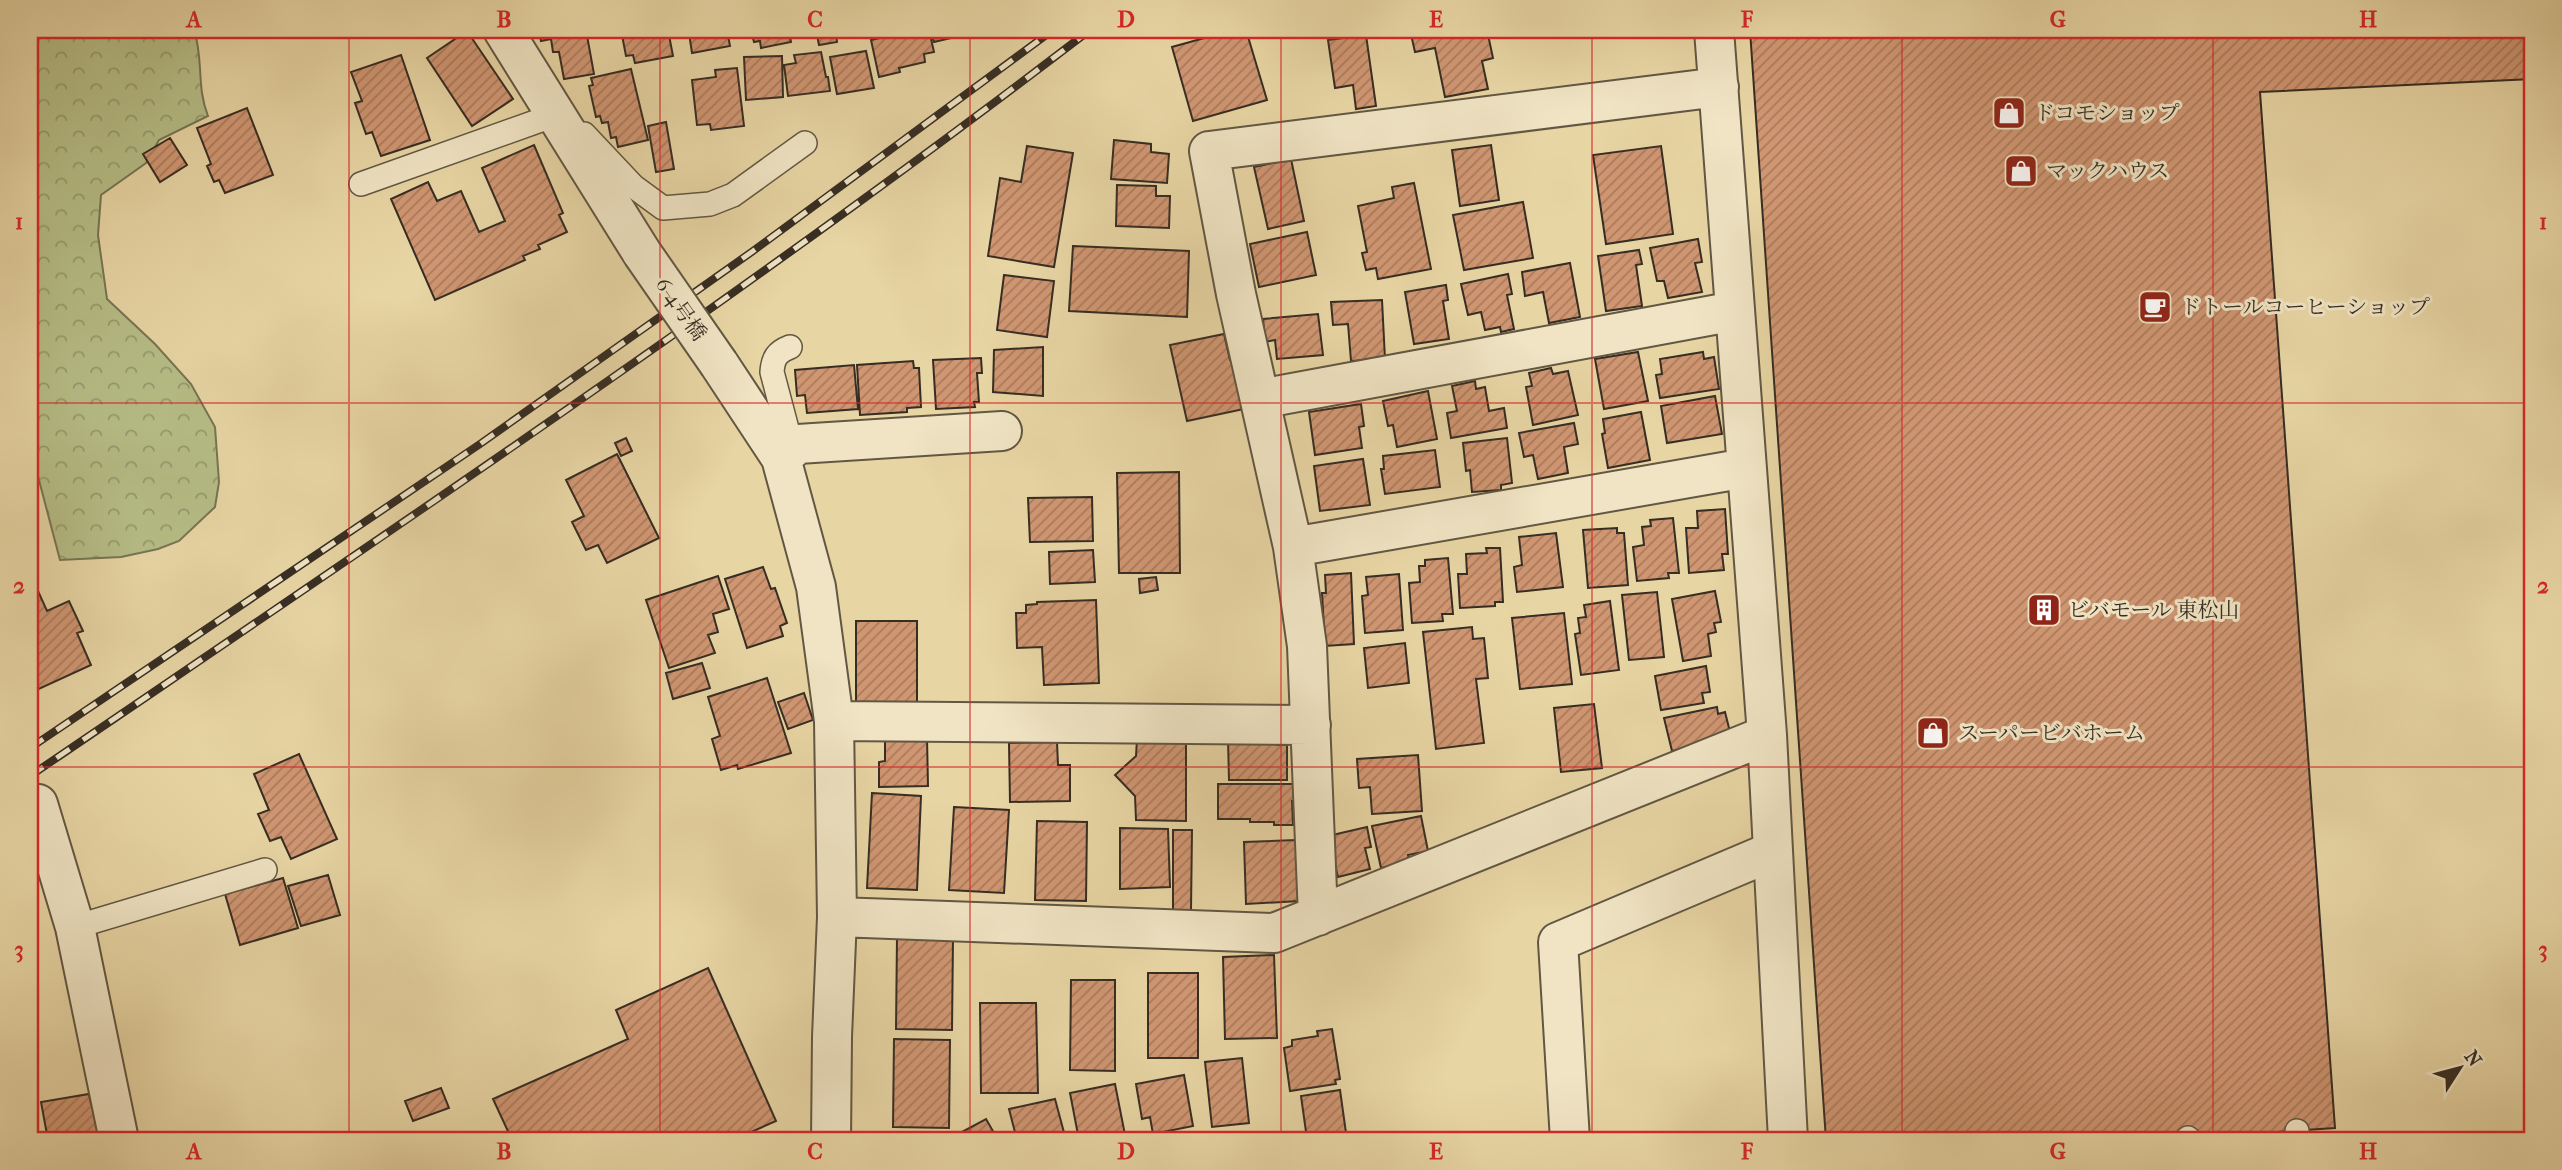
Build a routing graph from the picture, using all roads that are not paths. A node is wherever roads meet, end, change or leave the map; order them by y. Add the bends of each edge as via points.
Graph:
1 (503, 30) edge
2 (1714, 30) edge
3 (526, 68) junction
4 (1719, 87) junction
5 (555, 115) junction
6 (805, 143) dead end
7 (361, 184) dead end
8 (1735, 311) junction
9 (790, 346) dead end
10 (1261, 399) junction
11 (1002, 430) dead end
12 (786, 453) junction
13 (1746, 468) junction
14 (1293, 547) junction
15 (834, 721) junction
16 (1311, 725) junction
17 (1767, 735) junction
18 (38, 804) dead end
19 (1773, 851) junction
20 (265, 870) dead end
21 (1318, 916) junction
22 (837, 917) junction
23 (75, 927) junction
24 (119, 1140) edge
25 (831, 1140) edge
26 (1570, 1140) edge
27 (1788, 1140) edge

1 - 3 street, 6-4号橋
2 - 4 street
3 - 5 street, 6-4号橋
3 - 6 lane via 633,186 663,208 710,204 733,195
4 - 8 street
4 - 10 street via 1209,151
5 - 7 lane
5 - 12 street, 6-4号橋, bridge via 642,253
8 - 10 street
8 - 13 street
9 - 12 lane via 773,359 772,372
10 - 14 street
11 - 12 street via 798,444
12 - 15 street, 6-4号橋 via 816,587
13 - 14 street
13 - 17 street
14 - 16 street via 1307,646
15 - 16 street
15 - 22 street, 6-4号橋
16 - 21 street
17 - 19 street
17 - 21 street
18 - 23 street
19 - 26 street via 1558,942
19 - 27 street
20 - 23 lane
21 - 22 street via 1274,933
22 - 25 street, 6-4号橋
23 - 24 street

